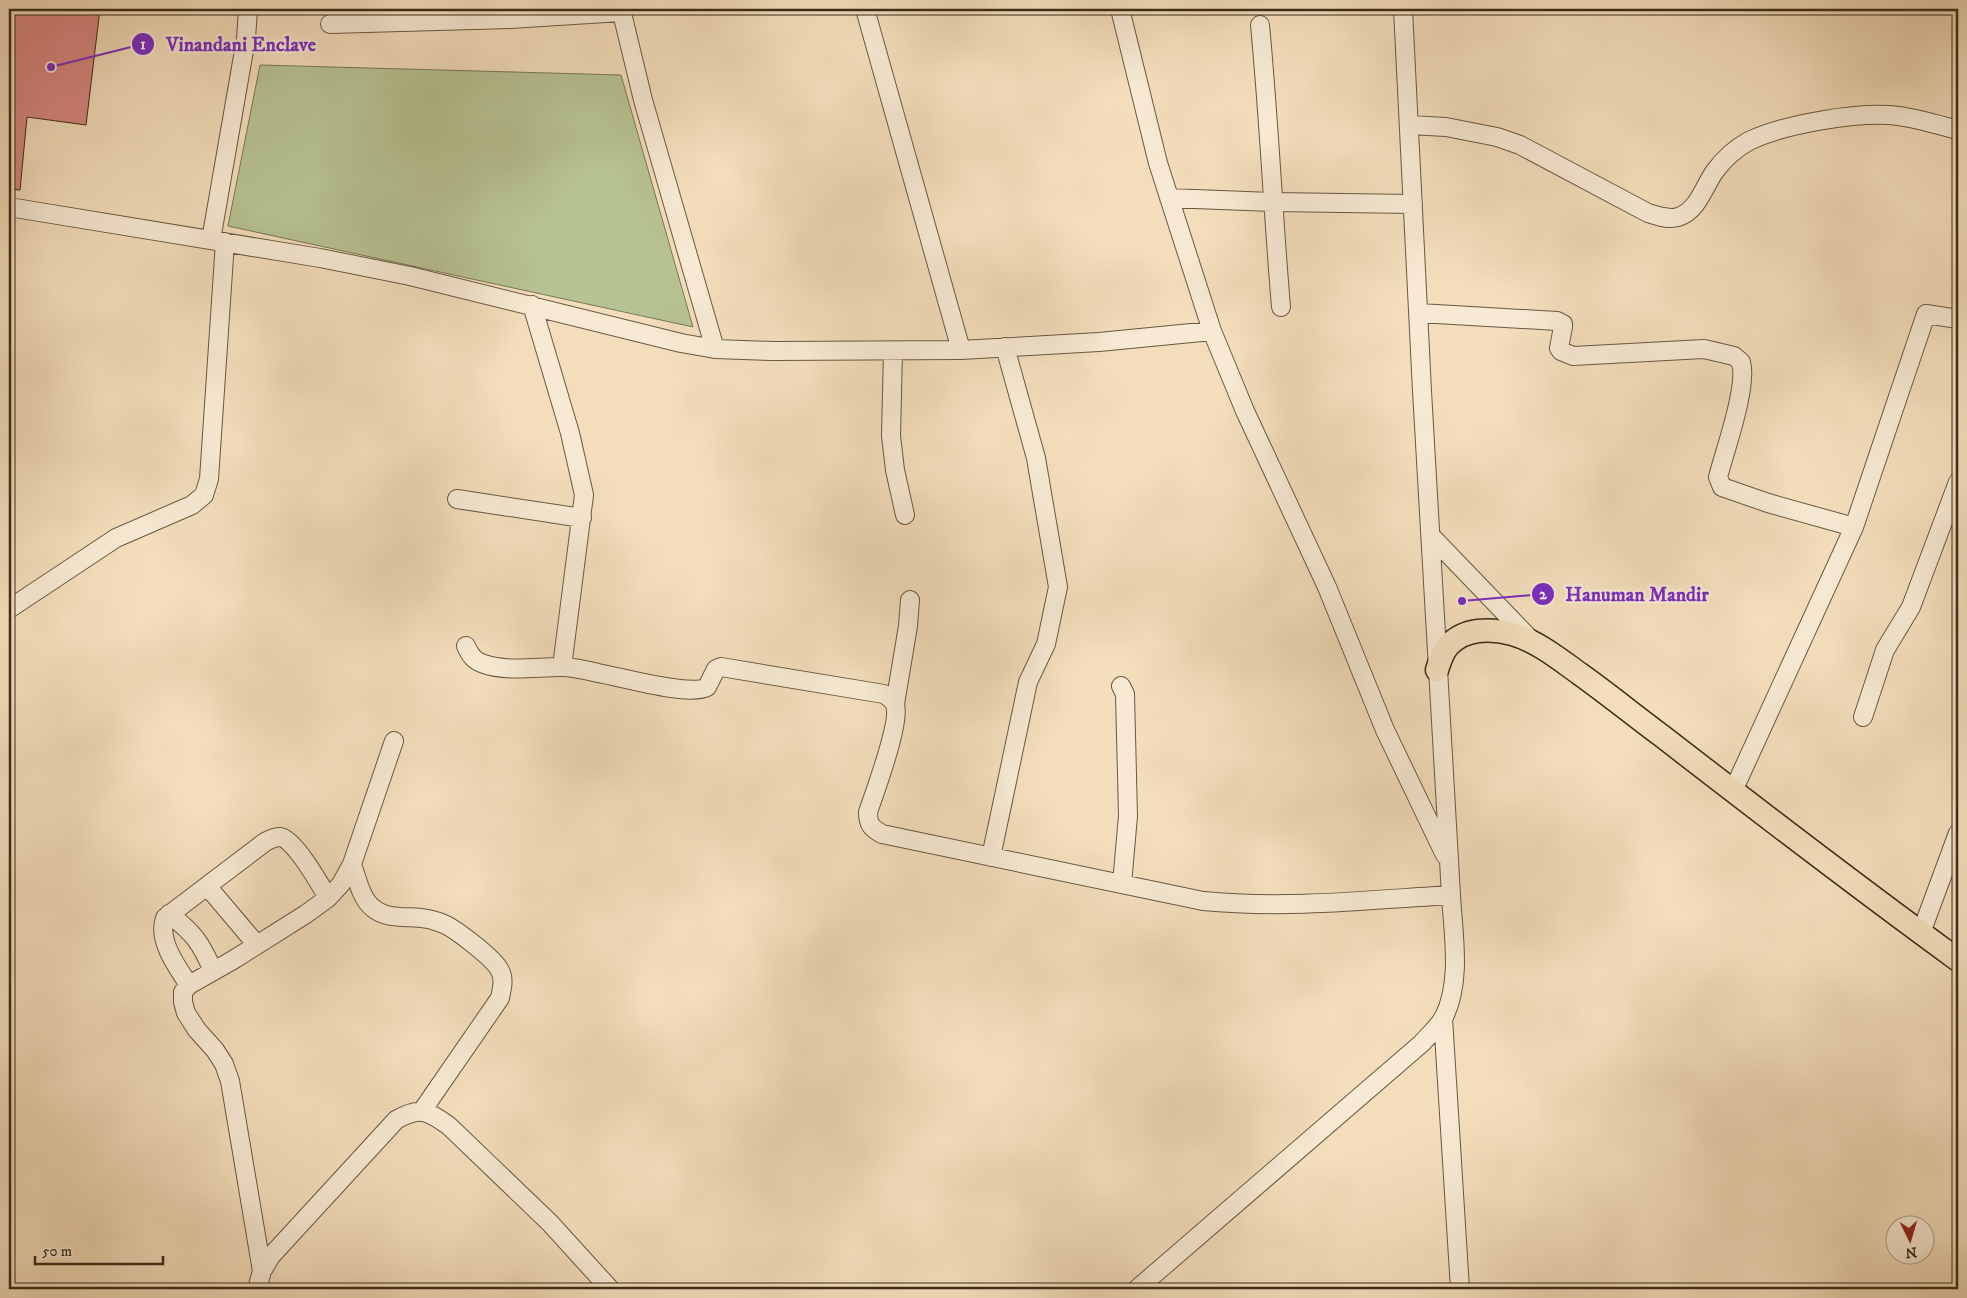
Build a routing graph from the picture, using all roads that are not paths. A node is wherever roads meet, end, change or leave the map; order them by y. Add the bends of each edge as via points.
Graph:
1 (248, 9) edge
2 (865, 9) edge
3 (1120, 9) edge
4 (1403, 9) edge
5 (622, 10) edge
6 (330, 24) dead end
7 (1260, 25) dead end
8 (1410, 126) junction
9 (1958, 130) edge
10 (1169, 198) junction
11 (1272, 202) junction
12 (1413, 204) junction
13 (9, 207) edge
14 (218, 241) junction
15 (532, 305) junction
16 (1281, 307) dead end
17 (1419, 313) junction
18 (1958, 319) edge
19 (1212, 332) junction
20 (1005, 347) junction
21 (715, 349) junction
22 (893, 350) junction
23 (960, 350) junction
24 (1958, 482) edge
25 (457, 500) dead end
26 (905, 514) dead end
27 (582, 518) junction
28 (1854, 527) junction
29 (1430, 536) junction
30 (910, 600) dead end
31 (9, 609) edge
32 (1535, 644) junction
33 (466, 646) dead end
34 (562, 667) junction
35 (1438, 670) junction
36 (1121, 686) dead end
37 (895, 704) junction
38 (1863, 717) dead end
39 (394, 740) dead end
40 (1733, 791) junction
41 (1958, 833) edge
42 (991, 856) junction
43 (352, 864) junction
44 (1450, 865) junction
45 (1122, 884) junction
46 (207, 886) junction
47 (1451, 895) junction
48 (328, 898) junction
49 (169, 914) junction
50 (1921, 933) junction
51 (257, 945) junction
52 (1958, 960) edge
53 (213, 971) junction
54 (189, 985) junction
55 (1443, 1018) junction
56 (422, 1111) junction
57 (262, 1271) junction
58 (257, 1289) edge
59 (610, 1289) edge
60 (1137, 1289) edge
61 (1460, 1289) edge

1 - 14 street
2 - 23 street
3 - 10 street
4 - 8 street
5 - 6 street via 510,19
5 - 21 street via 644,100
7 - 11 street
8 - 9 street via 1446,127 1520,145 1648,213 1664,218 1684,215 1714,171 1732,152 1767,134 1837,119 1878,116 1897,116
8 - 12 street
10 - 11 street
10 - 19 street
11 - 12 street
11 - 16 street
12 - 17 street
13 - 14 street
14 - 15 street via 410,276
14 - 31 street via 209,479 204,495 174,514 116,538
15 - 21 street
15 - 27 street via 583,487
17 - 28 street via 1557,321 1563,327 1559,348 1573,356 1704,349 1734,356 1741,362 1742,377 1718,477 1722,486 1768,503
17 - 29 street
18 - 28 street via 1926,314
19 - 20 street
19 - 44 street via 1245,412 1327,587 1385,730
20 - 23 street
20 - 42 street via 1036,458 1058,587 1046,644 1028,682
21 - 22 street
22 - 23 street
22 - 26 street via 891,436
24 - 38 street via 1911,607 1885,650
25 - 27 street
27 - 34 street
28 - 40 street
29 - 32 street
29 - 35 street
30 - 37 street
32 - 35 main road via 1512,634 1478,630 1449,645
32 - 40 main road
33 - 34 street via 475,660 484,664
34 - 37 street via 690,690 707,687 716,669 724,667 874,691 890,697
35 - 44 street
36 - 45 street via 1125,694 1128,816
37 - 42 street via 890,742 868,812 872,828 882,834
39 - 43 street
40 - 50 main road
41 - 50 street
42 - 45 street
43 - 48 street via 341,884
43 - 56 street via 363,895 372,908 397,918 430,919 446,925 492,960 500,970 504,984 500,998
44 - 47 street
45 - 47 street via 1203,901 1244,905
46 - 48 street via 265,842 280,837 307,863
46 - 49 street
46 - 51 street
47 - 55 street via 1455,968 1452,994
48 - 51 street
49 - 53 street via 200,942
49 - 54 street via 163,924 167,946
50 - 52 main road
51 - 53 street
53 - 54 street
54 - 57 street via 183,992 186,1013 215,1050 230,1081
55 - 60 street via 1422,1043
55 - 61 street
56 - 57 street via 408,1113 396,1120 271,1256
56 - 59 street via 449,1126 550,1223
57 - 58 street

